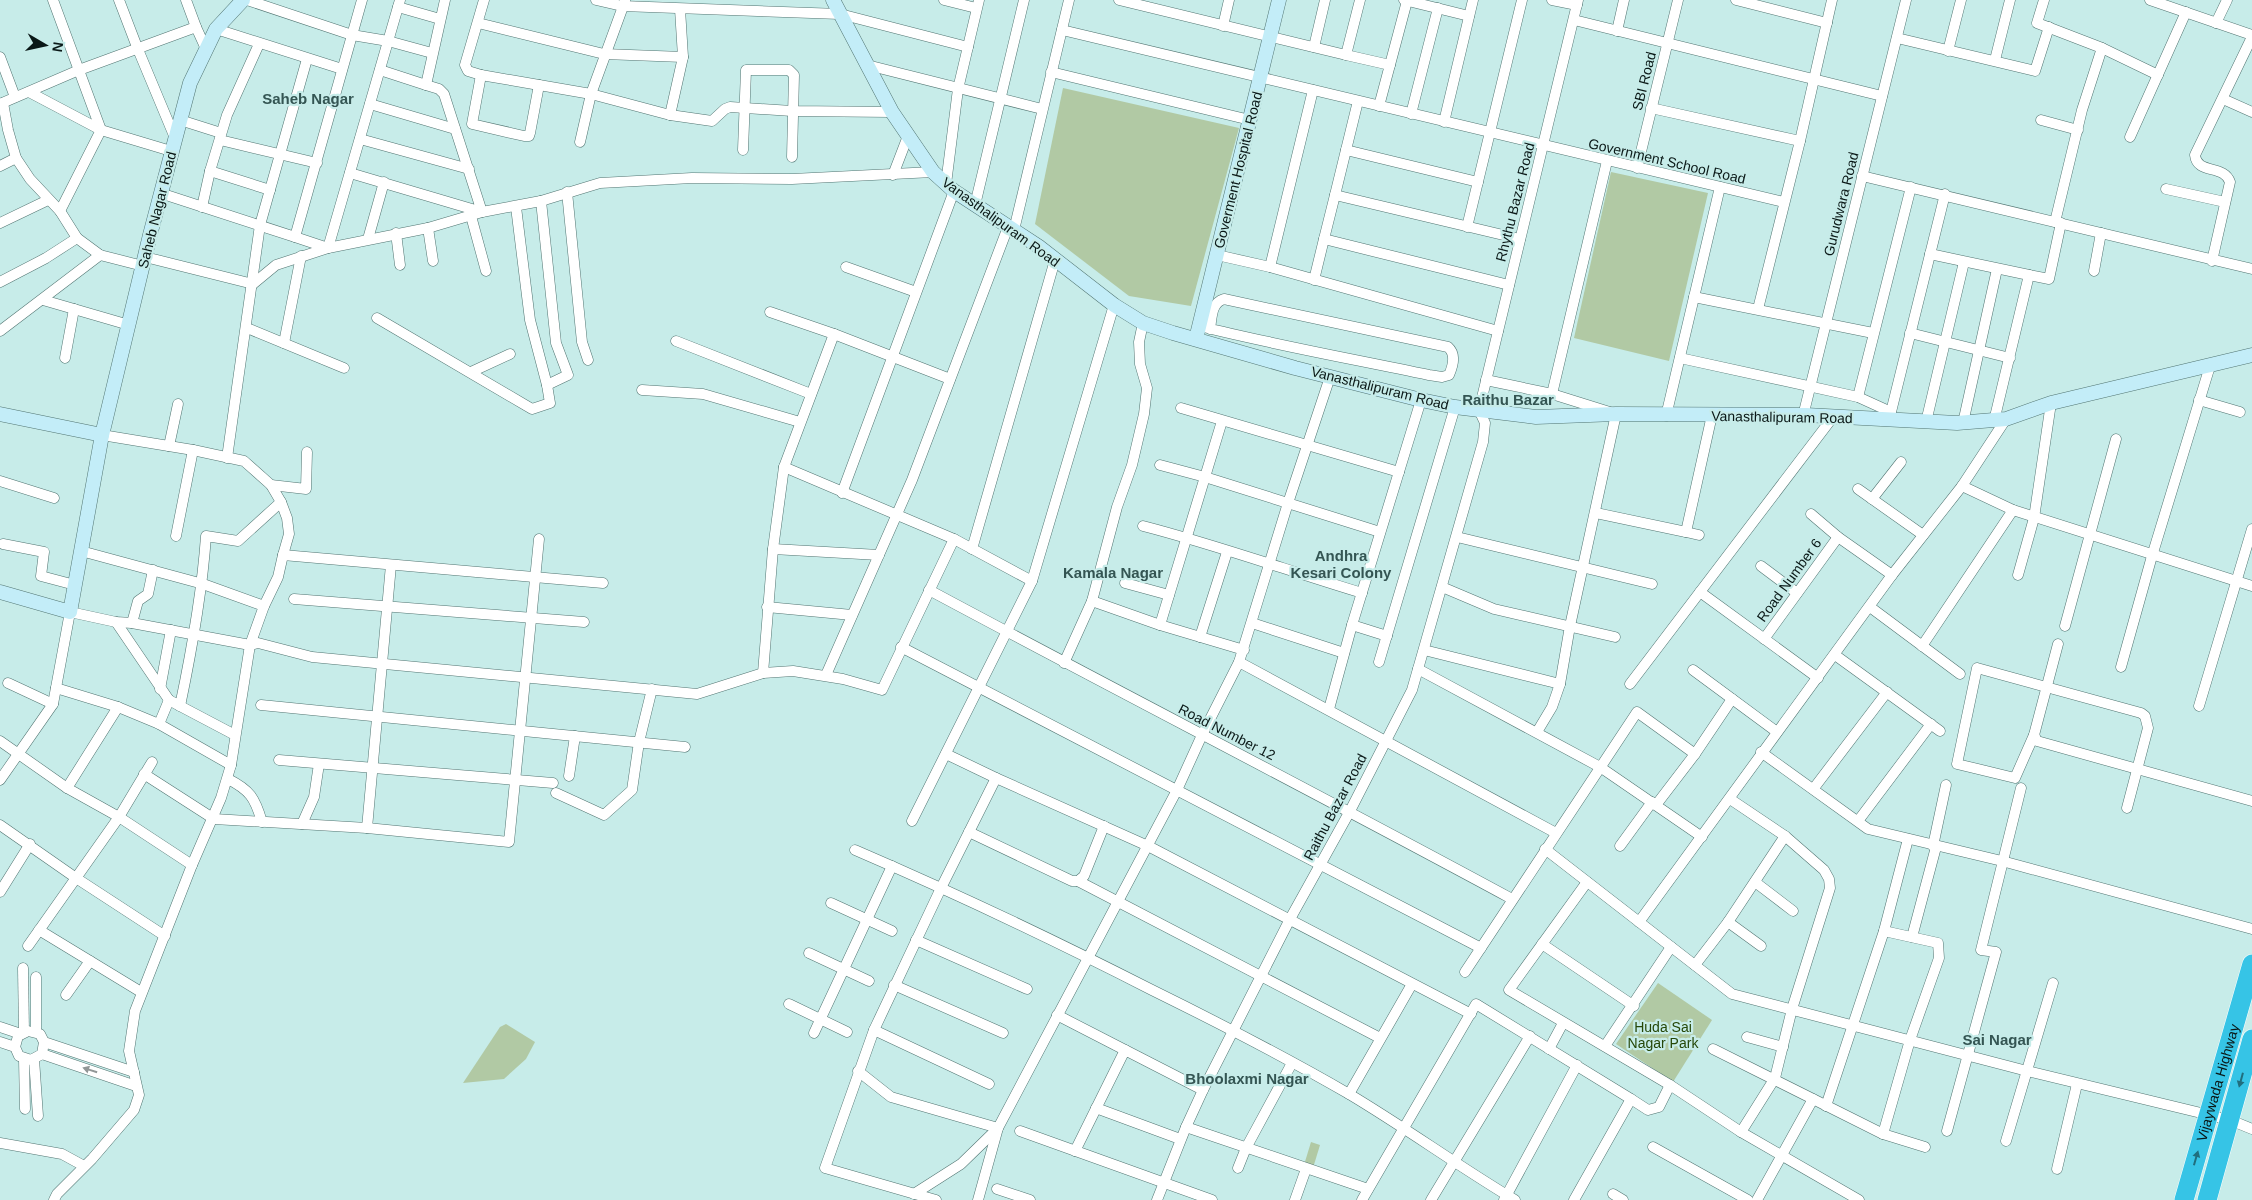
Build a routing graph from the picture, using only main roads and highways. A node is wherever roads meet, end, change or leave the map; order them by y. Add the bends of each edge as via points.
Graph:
1 (2252, 964) edge
2 (2252, 1040) edge
3 (2184, 1200) edge
4 (2207, 1200) edge

3 -> 1 highway, Vijaywada Highway
2 -> 4 highway, Vijaywada Highway

